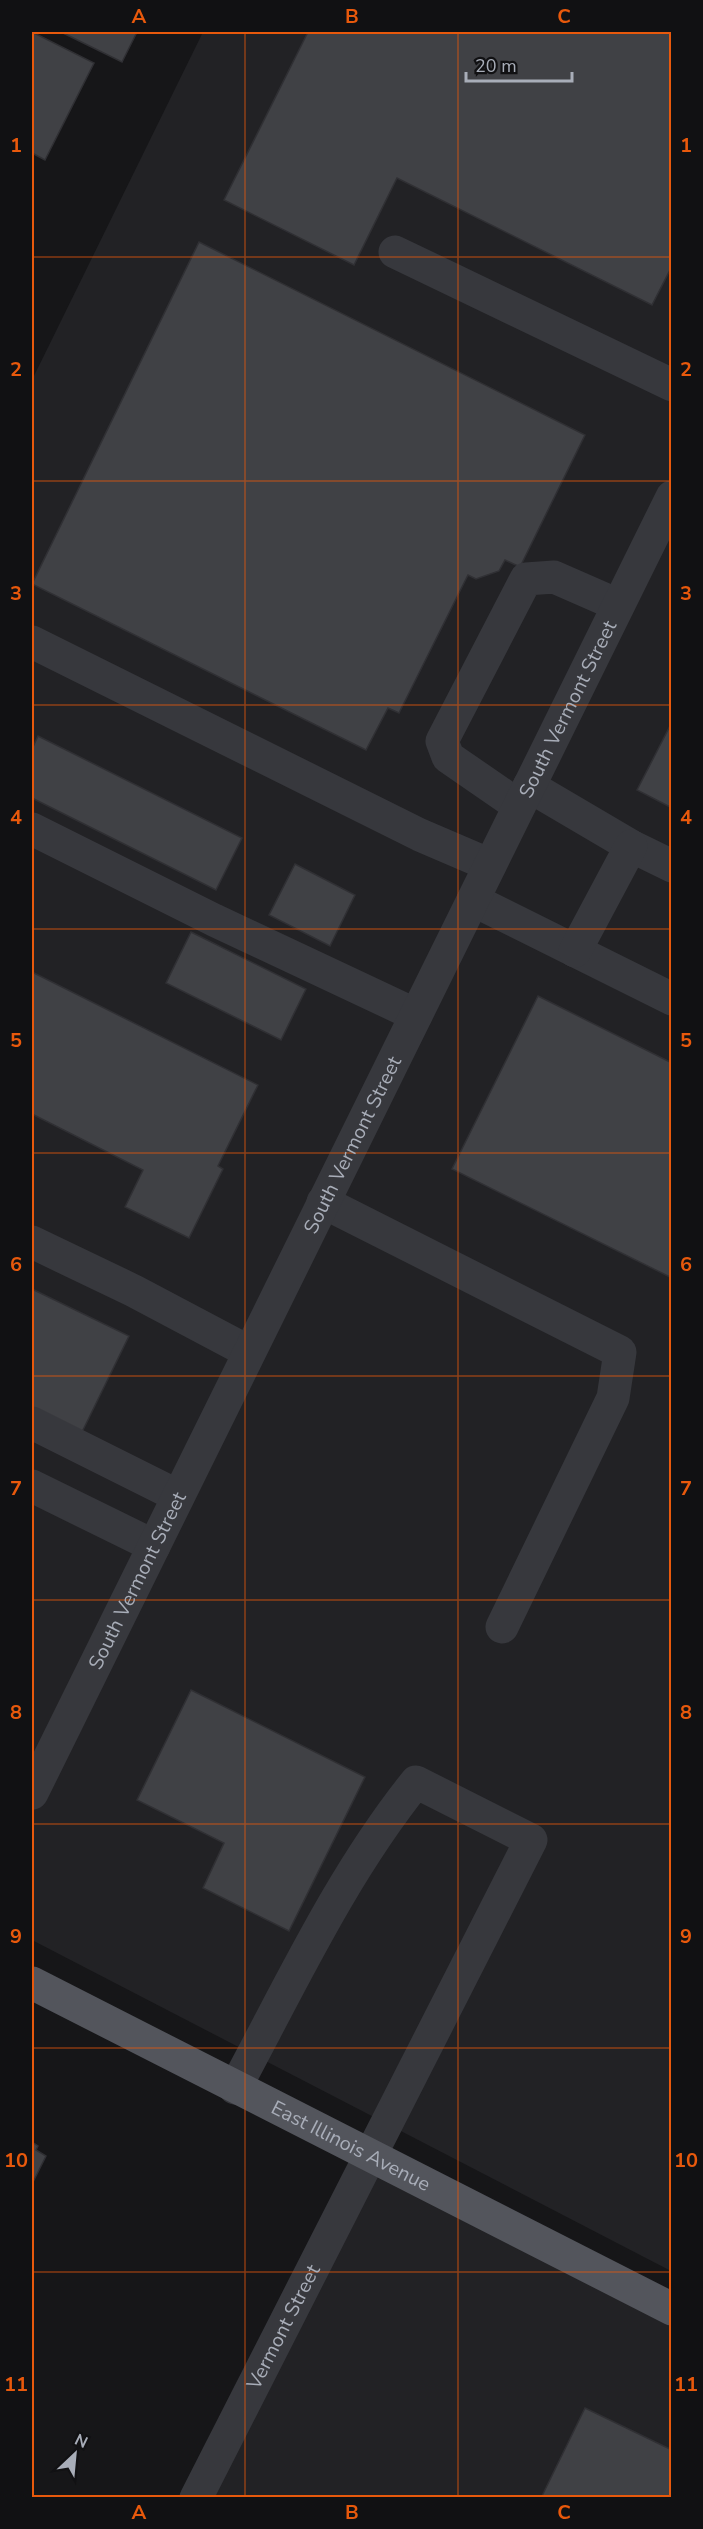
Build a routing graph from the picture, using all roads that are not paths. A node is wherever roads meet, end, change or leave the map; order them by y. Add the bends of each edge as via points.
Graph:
1 (395, 252) dead end
2 (672, 385) edge
3 (672, 497) edge
4 (661, 546) edge
5 (618, 604) junction
6 (32, 642) edge
7 (524, 796) junction
8 (32, 829) edge
9 (631, 846) junction
10 (490, 866) junction
11 (672, 866) edge
12 (473, 900) junction
13 (575, 951) junction
14 (672, 999) edge
15 (416, 1015) junction
16 (323, 1203) junction
17 (32, 1242) edge
18 (249, 1352) junction
19 (32, 1424) edge
20 (32, 1486) edge
21 (178, 1496) junction
22 (154, 1546) junction
23 (502, 1627) dead end
24 (32, 1793) edge
25 (32, 1983) edge
26 (235, 2088) junction
27 (368, 2156) junction
28 (672, 2309) edge
29 (196, 2498) edge

1 - 2 street
3 - 4 street, South Vermont Street
4 - 5 street, South Vermont Street
5 - 7 street, South Vermont Street
5 - 7 street via 554,576 526,579 442,741 448,757
6 - 10 street
7 - 9 street
7 - 10 street, South Vermont Street
8 - 15 street
9 - 11 street
9 - 13 street
10 - 12 street, South Vermont Street
12 - 13 street
12 - 15 street, South Vermont Street
13 - 14 street
15 - 16 street, South Vermont Street
16 - 18 street, South Vermont Street
16 - 23 street via 620,1352 613,1398
17 - 18 street
18 - 21 street, South Vermont Street
19 - 21 street
20 - 22 street
21 - 22 street, South Vermont Street
22 - 24 street, South Vermont Street
25 - 26 main road, East Illinois Avenue
26 - 27 main road, East Illinois Avenue
26 - 27 street, Vermont Street via 321,1928 386,1820 416,1782 531,1839
27 - 28 main road, East Illinois Avenue
27 - 29 street, Vermont Street

